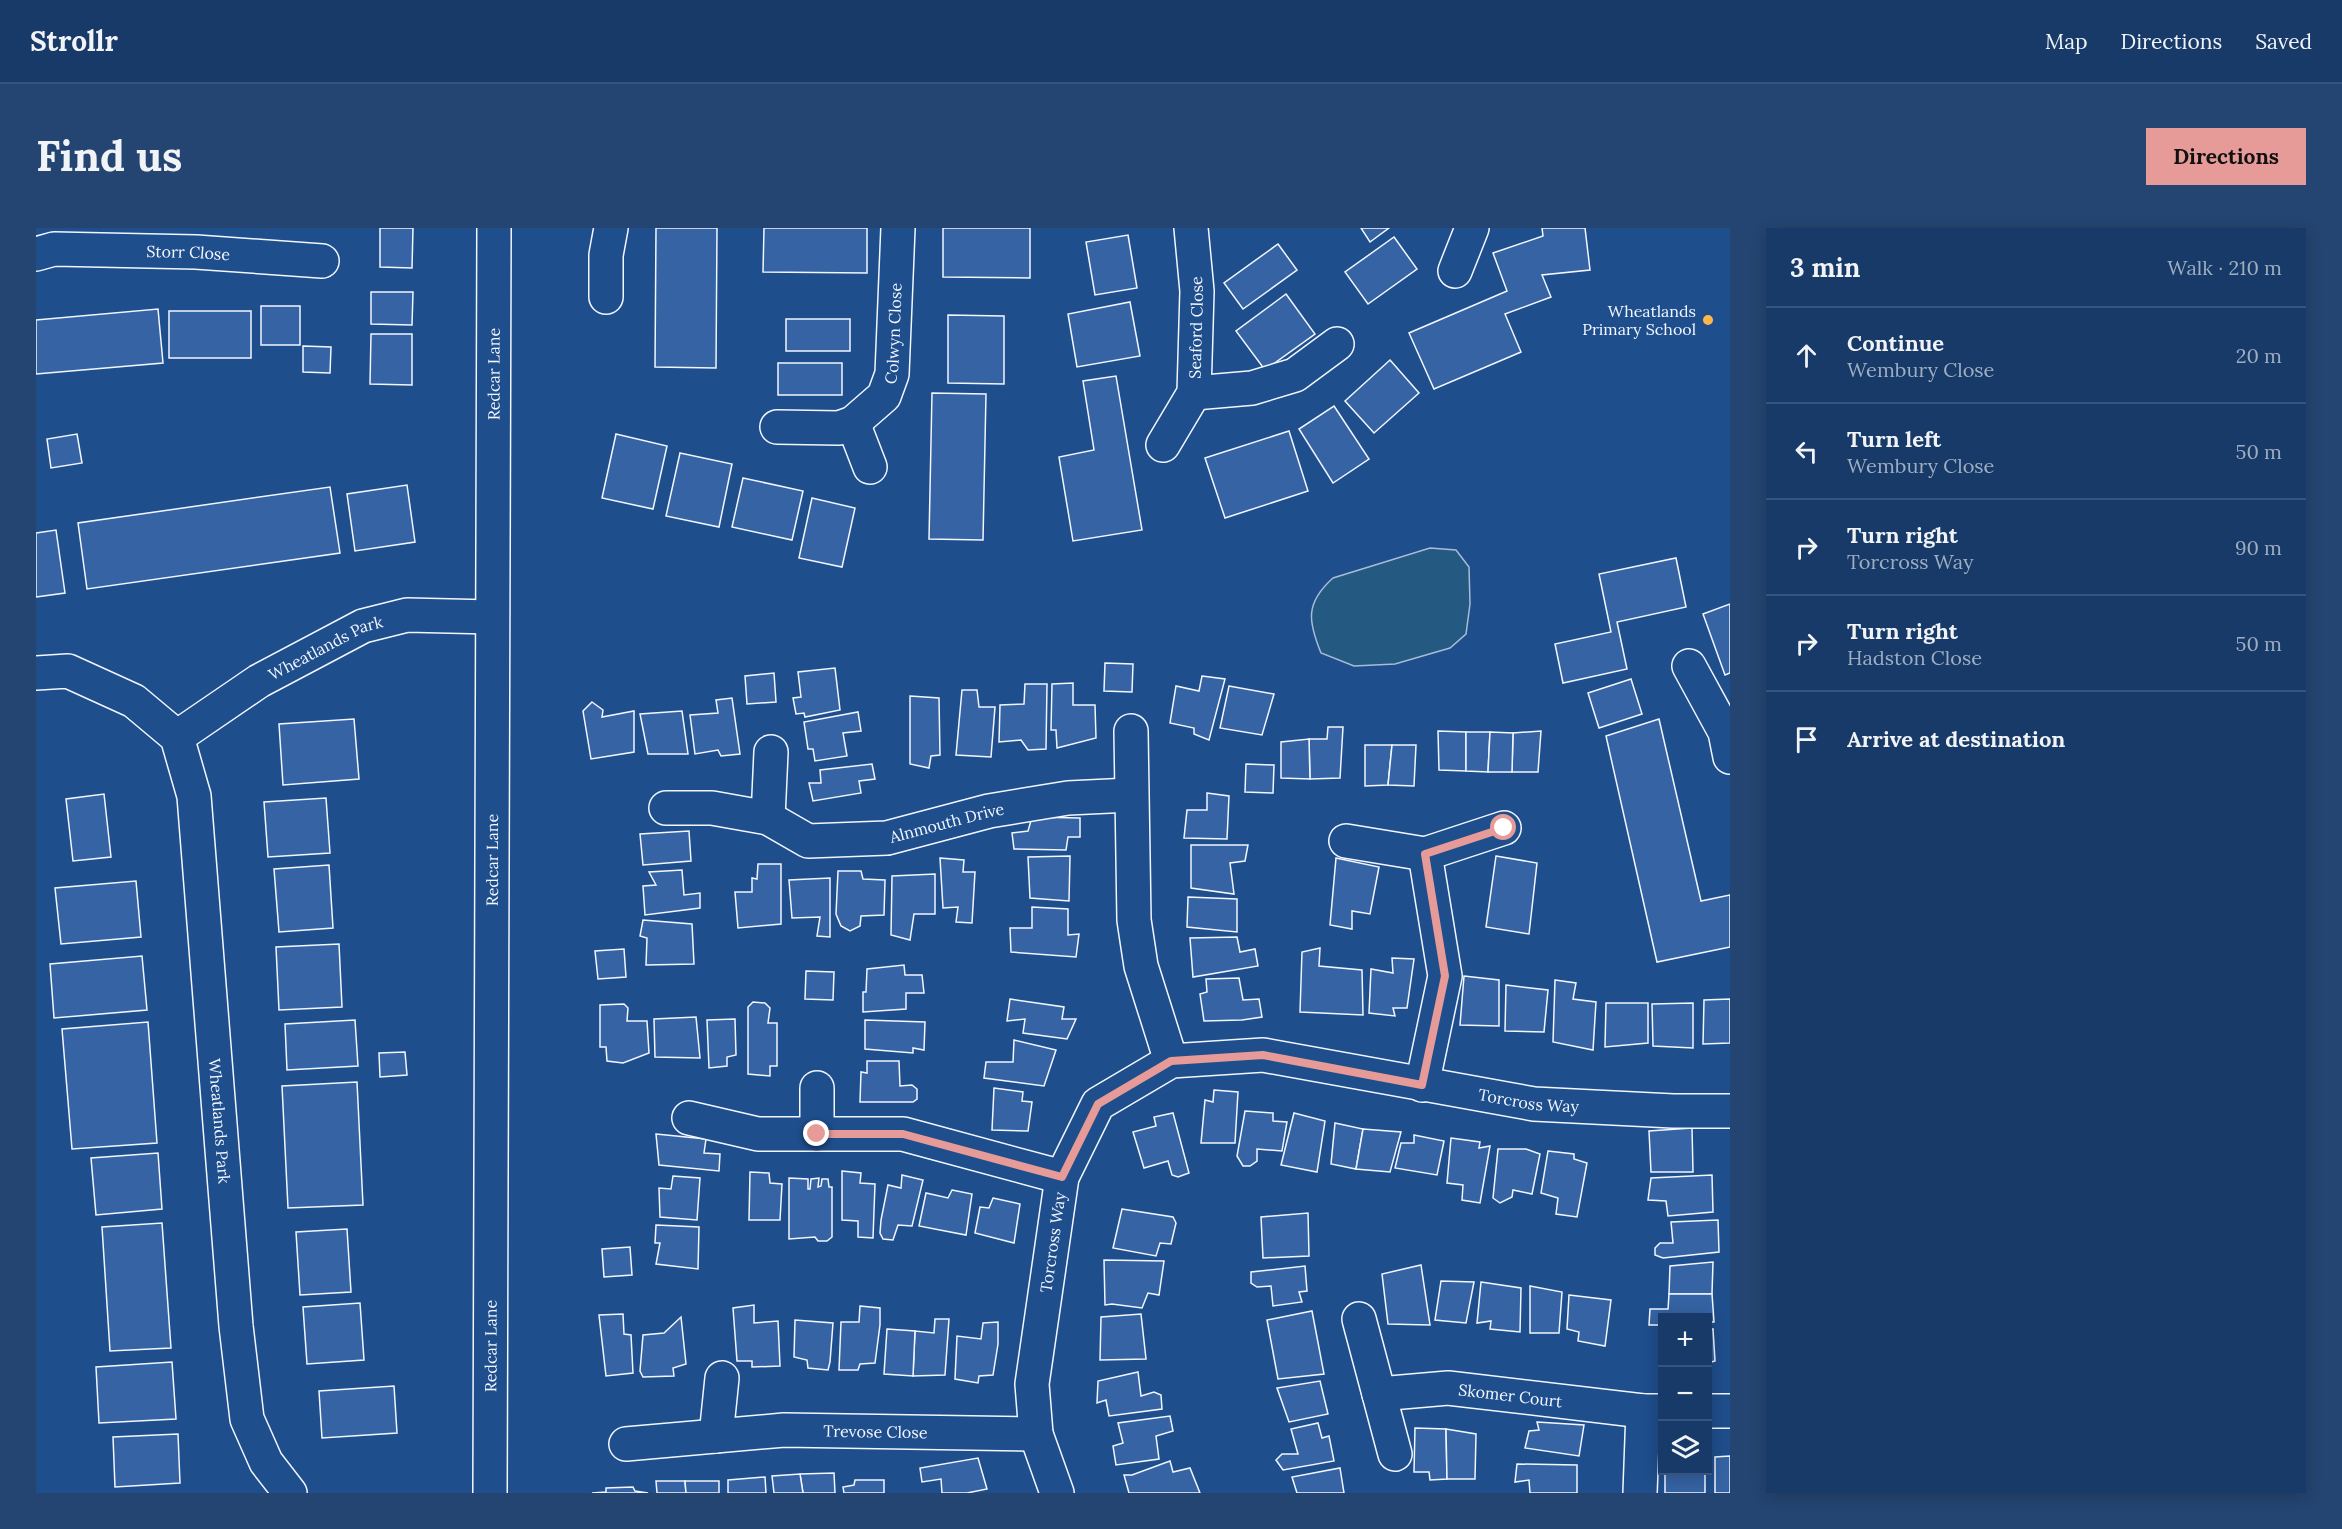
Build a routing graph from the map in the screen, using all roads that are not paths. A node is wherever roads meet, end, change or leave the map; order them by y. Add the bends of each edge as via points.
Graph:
1 (494, 228) edge
2 (611, 228) edge
3 (898, 228) edge
4 (1191, 228) edge
5 (1472, 228) edge
6 (47, 244) edge
7 (322, 261) dead end
8 (1455, 271) dead end
9 (606, 297) dead end
10 (1336, 344) dead end
11 (1194, 393) junction
12 (853, 423) junction
13 (777, 426) dead end
14 (1163, 445) dead end
15 (870, 467) dead end
16 (492, 617) junction
17 (1689, 666) dead end
18 (36, 673) edge
19 (1131, 731) dead end
20 (177, 737) junction
21 (1728, 740) edge
22 (771, 752) dead end
23 (1130, 795) junction
24 (666, 808) dead end
25 (768, 818) junction
26 (1504, 828) dead end
27 (1346, 841) dead end
28 (1425, 854) junction
29 (1171, 1061) junction
30 (1422, 1085) junction
31 (817, 1088) dead end
32 (1730, 1111) edge
33 (689, 1118) dead end
34 (817, 1134) junction
35 (1062, 1177) junction
36 (1359, 1318) dead end
37 (722, 1378) dead end
38 (1379, 1394) junction
39 (1653, 1411) edge
40 (1712, 1411) edge
41 (1730, 1411) edge
42 (1036, 1434) junction
43 (716, 1436) junction
44 (626, 1444) dead end
45 (1395, 1454) dead end
46 (290, 1493) edge
47 (490, 1493) edge
48 (1057, 1493) edge
49 (1640, 1493) edge

1 - 16 street, Redcar Lane
2 - 9 street via 606,255
3 - 12 street, Colwyn Close via 892,374 884,396
4 - 11 street, Seaford Close via 1197,291
5 - 8 street
6 - 7 street, Storr Close
10 - 11 street, Seaford Close via 1295,375 1252,388
11 - 14 street, Seaford Close
12 - 13 street via 839,428
12 - 15 street
16 - 20 street, Wheatlands Park via 407,615 363,626 260,681
16 - 47 street, Redcar Lane
17 - 21 street
18 - 20 street via 68,671 134,700
19 - 23 street
20 - 46 street, Wheatlands Park via 194,796 246,1419 266,1462
22 - 25 street
23 - 25 street, Alnmouth Drive via 1068,798 989,811 887,838 807,841
23 - 29 street via 1134,920 1141,966
24 - 25 street, Alnmouth Drive via 712,808
26 - 28 street
27 - 28 street
28 - 30 street via 1445,976
29 - 30 street, Torcross Way via 1263,1055
29 - 35 street, Torcross Way via 1098,1104
30 - 32 street, Torcross Way via 1534,1104
31 - 34 street
33 - 34 street via 758,1134
34 - 35 street via 903,1134
35 - 42 street, Torcross Way via 1032,1384
36 - 38 street
37 - 43 street
38 - 39 street, Skomer Court via 1448,1388
38 - 45 street
39 - 49 street
40 - 41 street
42 - 43 street, Trevose Close via 784,1430
42 - 48 street, Torcross Way
43 - 44 street, Trevose Close

